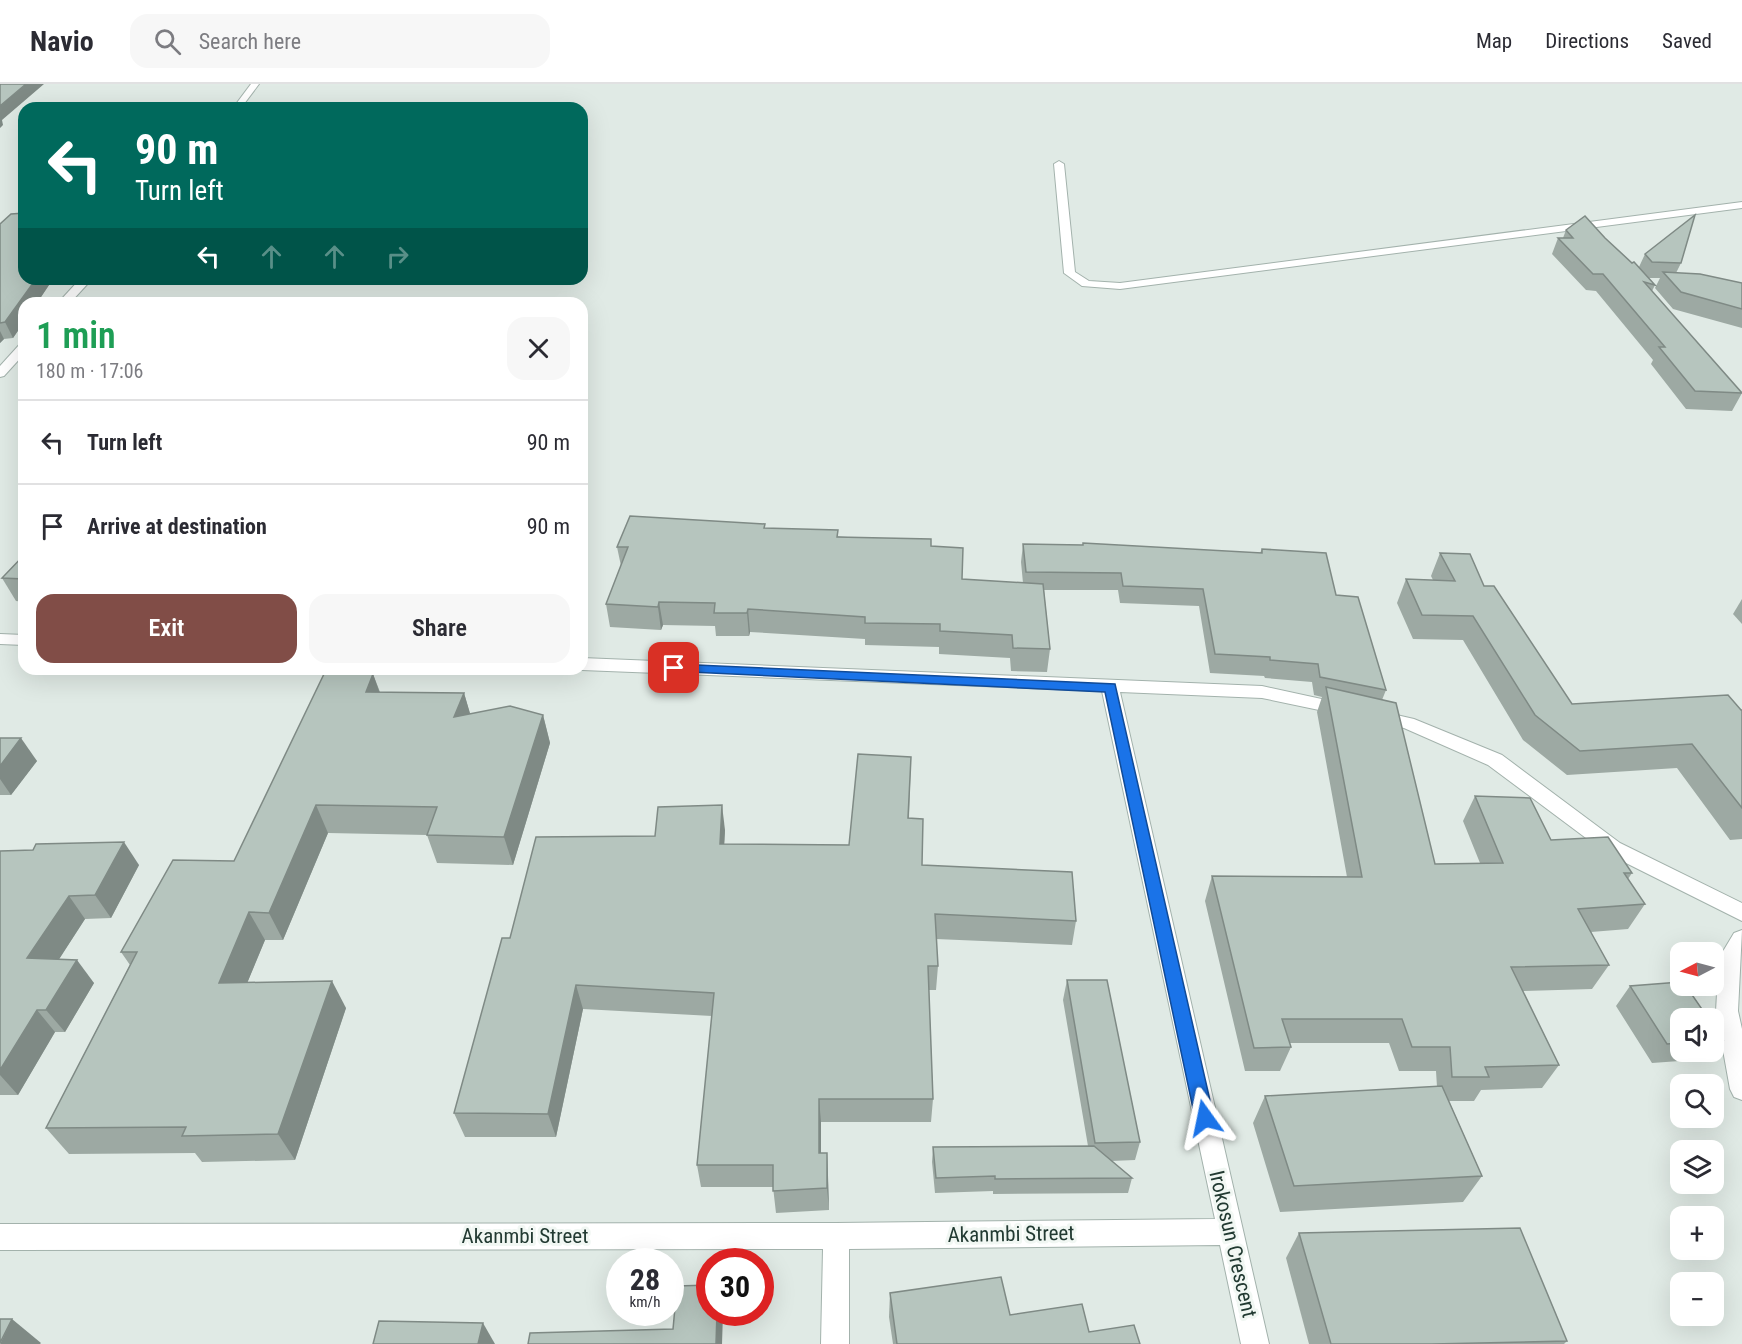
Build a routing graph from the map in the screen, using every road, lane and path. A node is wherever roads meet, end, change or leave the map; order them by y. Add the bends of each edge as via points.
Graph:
1 (255, 84) edge
2 (242, 102) edge
3 (1059, 164) dead end
4 (1742, 205) edge
5 (80, 285) edge
6 (70, 297) edge
7 (18, 354) edge
8 (0, 373) edge
9 (0, 639) edge
10 (18, 640) edge
11 (588, 664) edge
12 (1110, 687) junction
13 (1742, 913) edge
14 (1742, 939) edge
15 (1742, 1089) edge
16 (1230, 1232) junction
17 (837, 1236) junction
18 (0, 1237) edge
19 (835, 1344) edge
20 (1255, 1344) edge

1 - 2 street
3 - 4 street via 1070,273 1086,284 1120,286 1592,228
5 - 6 street
7 - 8 street
9 - 10 street
11 - 12 street
12 - 13 street via 1262,692 1408,723 1495,760 1613,848
12 - 16 street, Irokosun Crescent
14 - 15 street via 1730,958 1727,1011
16 - 17 street, Akanmbi Street
16 - 20 street, Irokosun Crescent
17 - 18 street, Akanmbi Street
17 - 19 street

